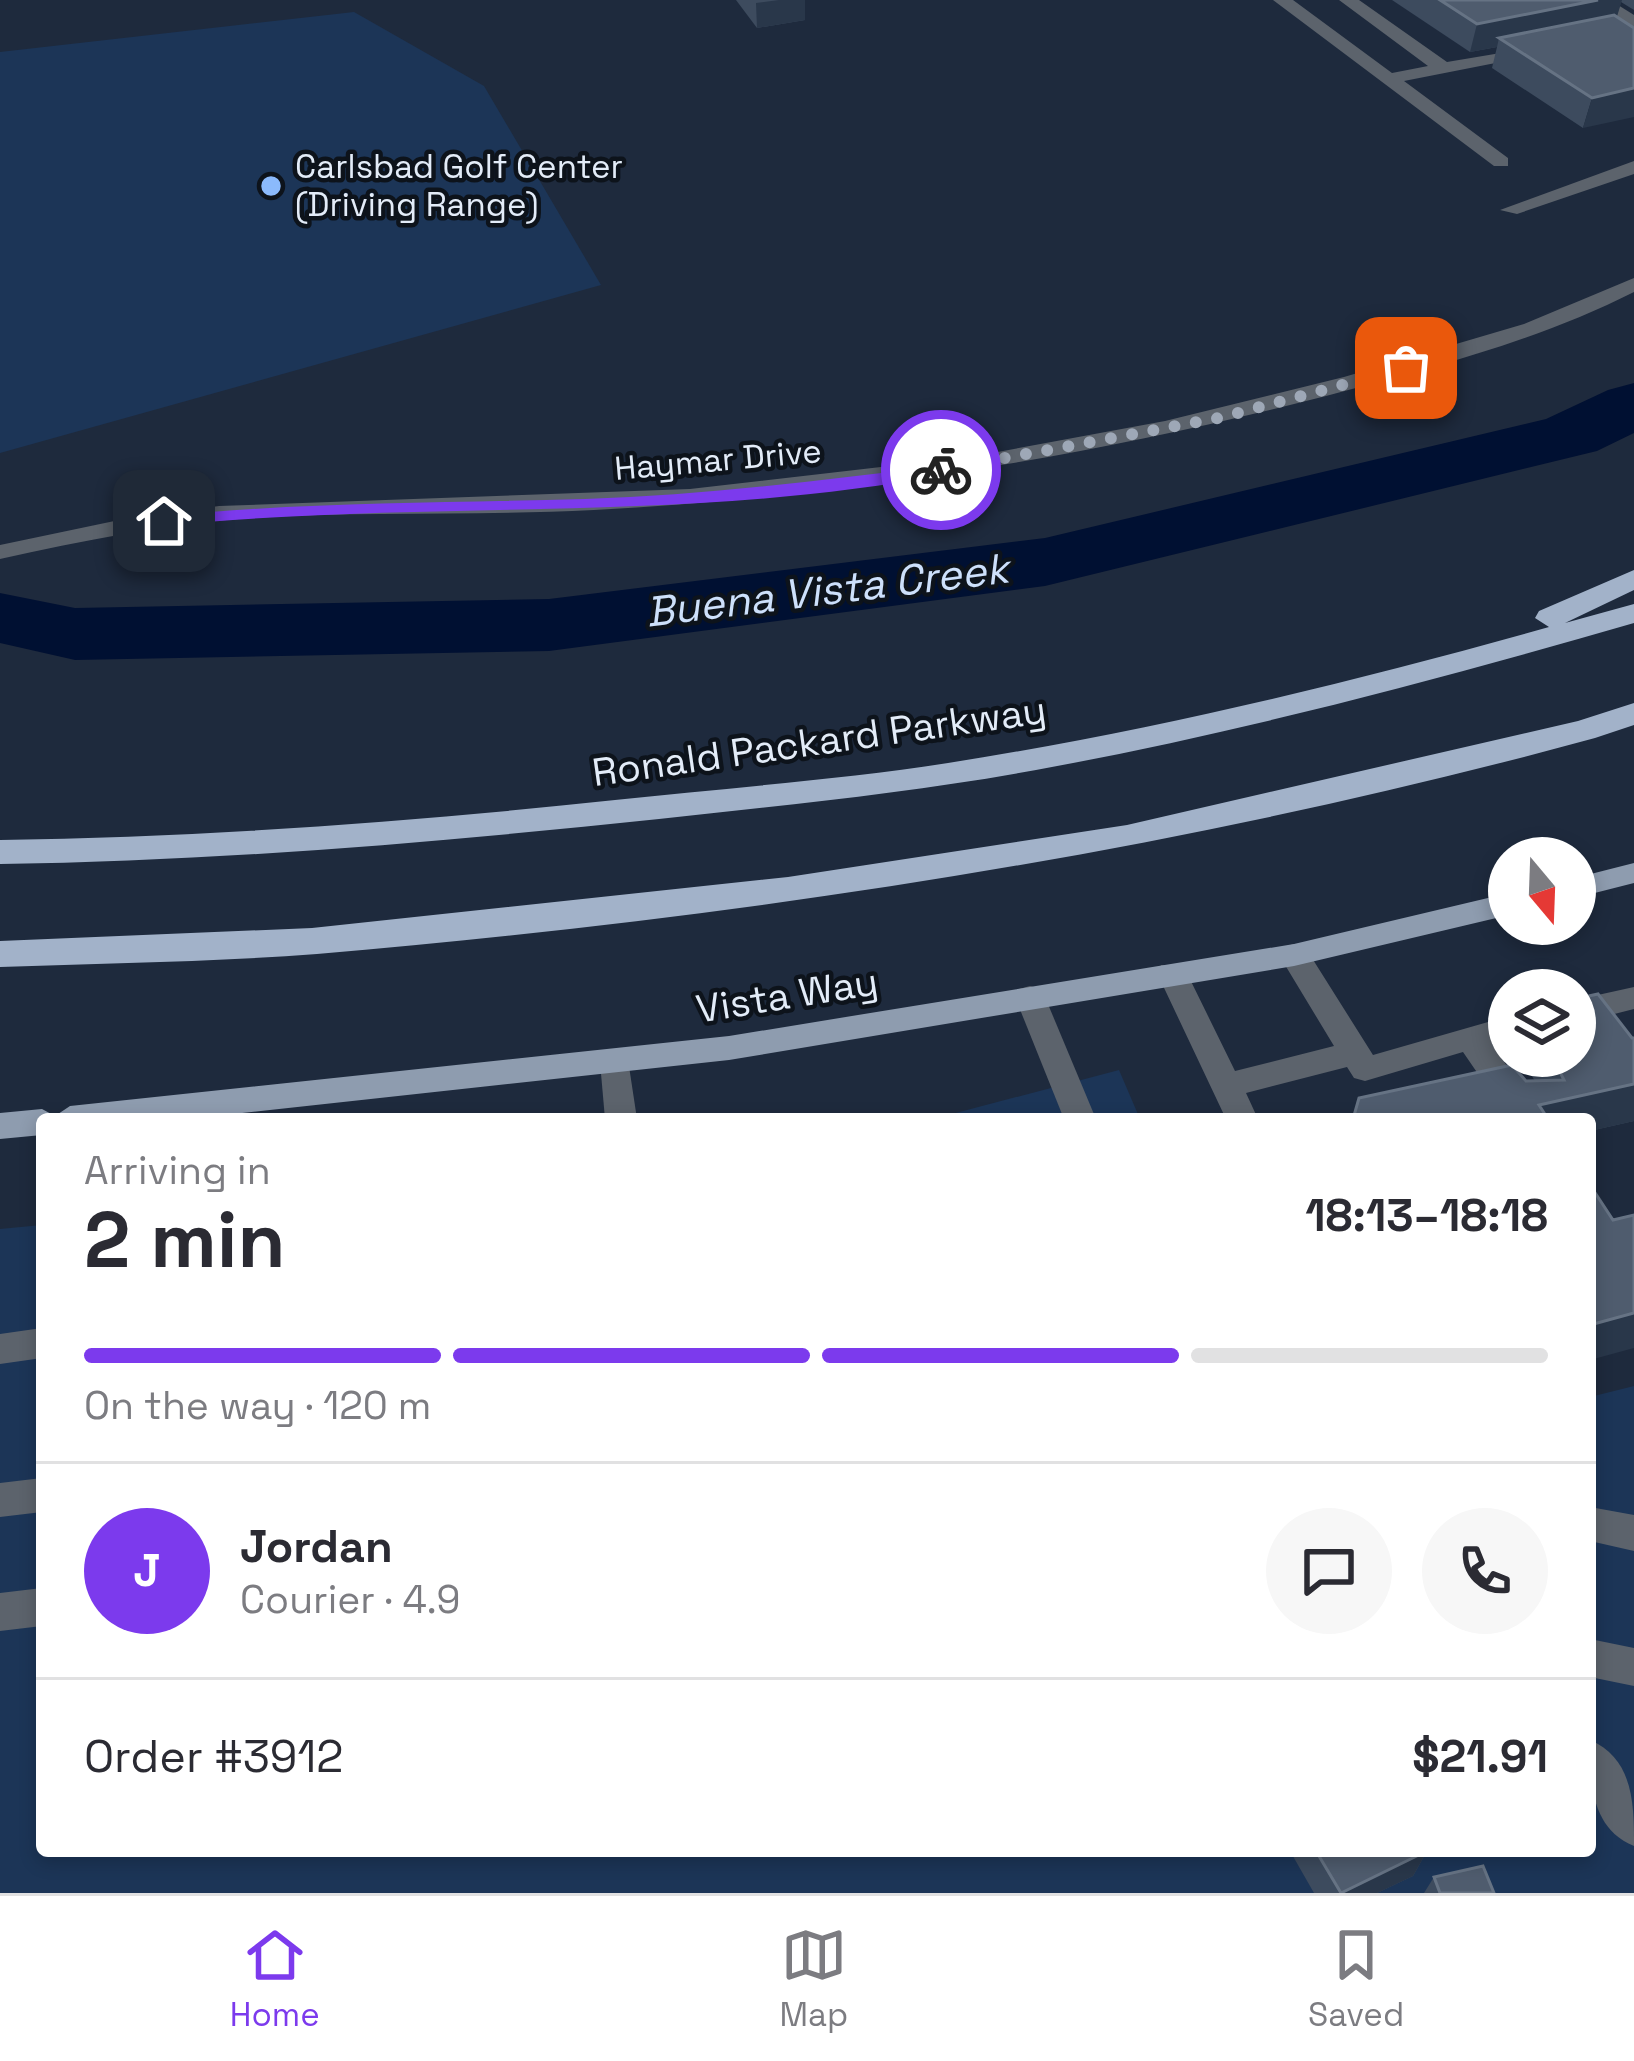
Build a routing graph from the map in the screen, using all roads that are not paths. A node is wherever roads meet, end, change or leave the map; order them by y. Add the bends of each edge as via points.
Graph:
1 (1282, 0) edge
2 (1348, 0) edge
3 (1598, 0) edge
4 (1634, 26) edge
5 (1613, 34) edge
6 (1549, 47) edge
7 (1443, 68) junction
8 (1389, 79) junction
9 (1501, 162) dead end
10 (1634, 167) edge
11 (1510, 210) dead end
12 (1634, 284) edge
13 (3, 551) edge
14 (1634, 579) edge
15 (1634, 613) edge
16 (1444, 668) junction
17 (1634, 714) edge
18 (1634, 727) edge
19 (1584, 730) junction
20 (0, 852) edge
21 (1634, 873) edge
22 (1596, 883) edge
23 (1488, 909) edge
24 (0, 954) edge
25 (1294, 955) junction
26 (1172, 973) junction
27 (1030, 997) junction
28 (1634, 998) edge
29 (1596, 1007) edge
30 (1488, 1033) edge
31 (1470, 1038) junction
32 (1355, 1053) junction
33 (616, 1062) junction
34 (1226, 1087) junction
35 (127, 1113) edge
36 (620, 1113) edge
37 (1078, 1113) edge
38 (1239, 1113) edge
39 (1523, 1113) edge
40 (36, 1123) edge
41 (0, 1126) edge
42 (36, 1344) edge
43 (0, 1348) edge
44 (36, 1496) edge
45 (0, 1500) edge
46 (1596, 1525) edge
47 (1634, 1533) edge
48 (36, 1608) edge
49 (0, 1612) edge
50 (1596, 1659) edge
51 (1634, 1666) edge
52 (1596, 1770) edge
53 (1634, 1825) edge

1 - 8 street
2 - 7 street
3 - 4 street
4 - 5 street
6 - 7 street
7 - 8 street
8 - 9 street
10 - 11 street
12 - 13 street, Haymar Drive via 1406,368 1065,451 773,490 245,511
14 - 16 highway
15 - 16 highway, Ronald Packard Parkway
16 - 20 highway, Ronald Packard Parkway via 947,774 505,824
17 - 19 highway
18 - 19 highway
19 - 24 highway via 1127,837 788,889 311,941
21 - 22 main road
23 - 25 main road, Vista Way
25 - 26 main road, Vista Way
25 - 32 street
26 - 27 main road, Vista Way
26 - 34 street
27 - 33 main road, Vista Way
27 - 37 street
28 - 29 street
30 - 31 street
31 - 32 street via 1365,1069
31 - 39 street
32 - 34 street
33 - 35 main road, Vista Way
33 - 36 street
34 - 38 street
40 - 41 main road
42 - 43 street
44 - 45 street
46 - 47 street
48 - 49 street
50 - 51 street
52 - 53 street

